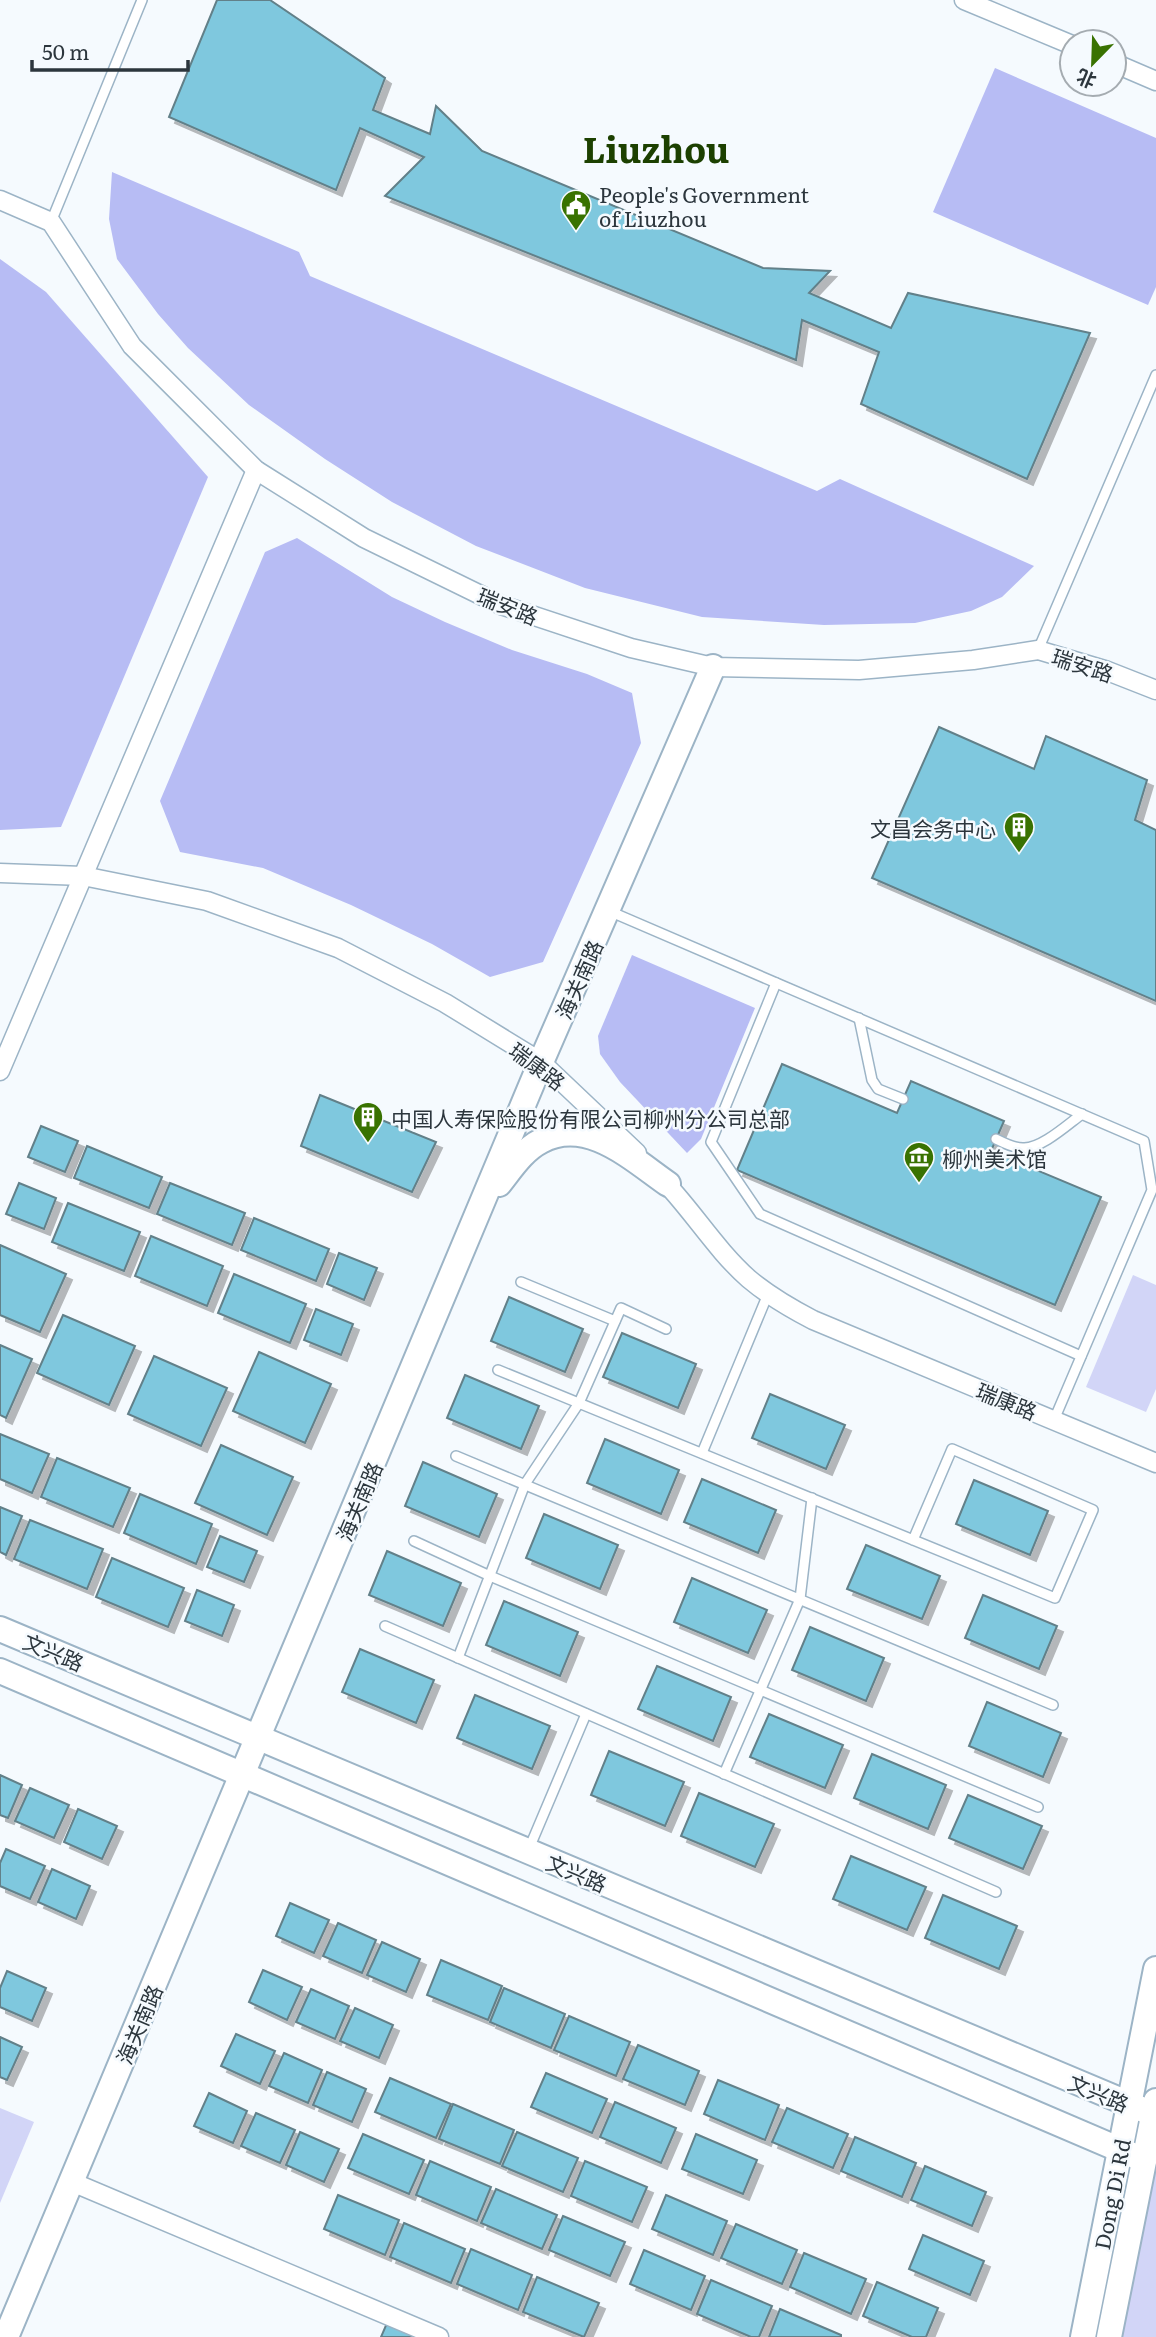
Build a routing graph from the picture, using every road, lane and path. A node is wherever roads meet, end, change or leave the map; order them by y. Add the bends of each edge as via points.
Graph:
1 (142, 0) edge
2 (964, 0) edge
3 (1058, 39) edge
4 (1128, 69) edge
5 (1156, 81) edge
6 (0, 200) edge
7 (51, 222) junction
8 (1156, 375) edge
9 (256, 470) junction
10 (1038, 650) junction
11 (713, 667) junction
12 (1156, 690) edge
13 (0, 873) edge
14 (83, 876) junction
15 (607, 910) junction
16 (776, 983) junction
17 (859, 1018) junction
18 (541, 1062) junction
19 (0, 1071) edge
20 (903, 1099) dead end
21 (1082, 1114) junction
22 (996, 1139) dead end
23 (668, 1184) junction
24 (481, 1206) junction
25 (521, 1282) dead end
26 (768, 1294) junction
27 (615, 1321) junction
28 (666, 1329) dead end
29 (1081, 1356) junction
30 (498, 1370) dead end
31 (579, 1403) junction
32 (1054, 1420) junction
33 (702, 1453) junction
34 (456, 1456) dead end
35 (1156, 1463) edge
36 (525, 1484) junction
37 (812, 1498) junction
38 (913, 1540) junction
39 (414, 1541) dead end
40 (490, 1576) junction
41 (800, 1599) junction
42 (385, 1626) dead end
43 (0, 1629) edge
44 (458, 1658) junction
45 (0, 1671) edge
46 (761, 1689) junction
47 (1053, 1705) dead end
48 (586, 1714) junction
49 (259, 1738) junction
50 (244, 1774) junction
51 (724, 1774) junction
52 (1038, 1807) dead end
53 (528, 1851) junction
54 (996, 1892) dead end
55 (1156, 1969) edge
56 (1128, 2104) junction
57 (1155, 2108) edge
58 (1120, 2149) junction
59 (1144, 2160) junction
60 (72, 2182) junction
61 (6, 2337) edge
62 (439, 2337) edge
63 (1083, 2337) edge
64 (1109, 2337) edge

1 - 7 lane
2 - 3 street
4 - 5 street
6 - 7 street
7 - 9 street, 瑞安路 via 132,346
8 - 10 lane
9 - 11 street, 瑞安路 via 365,538 501,605 631,648
9 - 14 street
10 - 11 street, 瑞安路 via 859,670
10 - 12 street, 瑞安路
11 - 15 main road, 海关南路
13 - 14 street, 瑞康路
14 - 18 street, 瑞康路 via 207,901 338,947 445,1003
14 - 19 street
15 - 16 lane
15 - 18 main road, 海关南路
16 - 17 lane
16 - 29 lane via 711,1142 760,1214
17 - 20 lane via 872,1080 878,1089
17 - 21 lane
18 - 23 street, 瑞康路
18 - 24 main road, 海关南路
21 - 22 lane via 1036,1146 1025,1149
21 - 29 lane via 1144,1141 1152,1190
23 - 24 main road via 606,1142 590,1136 558,1135 529,1150
23 - 26 street, 瑞康路 via 722,1250
24 - 49 main road, 海关南路
25 - 27 lane
26 - 32 street, 瑞康路 via 813,1320
26 - 33 lane
27 - 28 lane via 621,1308
27 - 31 lane
29 - 32 lane
30 - 31 lane
31 - 33 lane
31 - 36 lane
32 - 35 street, 瑞康路
33 - 37 lane
34 - 36 lane
36 - 40 lane
36 - 41 lane
37 - 38 lane
37 - 41 lane
38 - 38 lane via 952,1449 1093,1510 1055,1598
39 - 40 lane
40 - 44 lane
40 - 46 lane
41 - 46 lane
41 - 47 lane
42 - 44 lane
43 - 49 main road, 文兴路
44 - 48 lane
45 - 50 main road, 文兴路
46 - 51 lane
46 - 52 lane
48 - 51 lane
48 - 53 lane
49 - 50 main road, 海关南路
49 - 53 main road, 文兴路
50 - 58 main road, 文兴路
50 - 60 main road, 海关南路
51 - 54 lane
53 - 56 main road, 文兴路
55 - 56 main road, Dong Di Rd
56 - 57 main road, 文兴路
56 - 58 main road, Dong Di Rd
57 - 59 main road
58 - 59 main road, 文兴路
58 - 63 main road, Dong Di Rd
59 - 64 main road
60 - 61 main road, 海关南路
60 - 62 street

